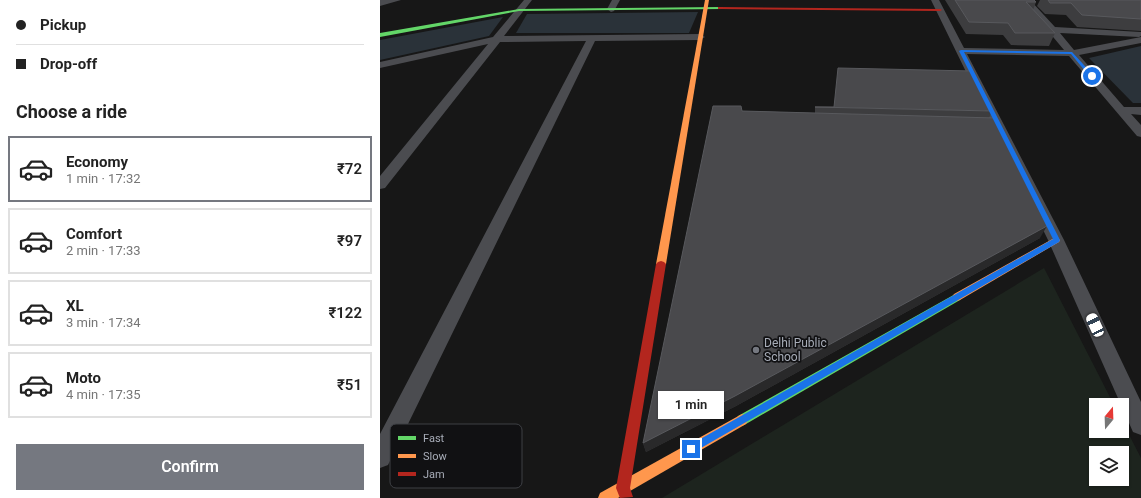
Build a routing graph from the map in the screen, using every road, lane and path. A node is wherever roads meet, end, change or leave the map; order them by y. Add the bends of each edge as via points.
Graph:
1 (397, 0) edge
2 (528, 0) edge
3 (616, 0) edge
4 (1027, 0) edge
5 (1042, 1) dead end
6 (380, 3) edge
7 (706, 4) edge
8 (937, 5) edge
9 (611, 9) junction
10 (519, 10) junction
11 (1052, 30) junction
12 (1141, 34) edge
13 (380, 36) edge
14 (700, 37) junction
15 (592, 38) junction
16 (498, 39) junction
17 (1141, 40) edge
18 (961, 51) junction
19 (1072, 53) junction
20 (380, 65) edge
21 (1122, 110) junction
22 (1141, 111) edge
23 (1141, 133) edge
24 (380, 185) edge
25 (1056, 240) junction
26 (397, 424) edge
27 (1141, 425) edge
28 (390, 437) edge
29 (380, 457) edge
30 (623, 488) junction
31 (605, 498) edge
32 (626, 498) edge

1 - 6 street
2 - 10 street
3 - 9 street
4 - 5 street
4 - 11 street
7 - 8 street
7 - 9 street
7 - 14 street
8 - 18 street
9 - 10 street
10 - 13 street
10 - 16 street
11 - 12 street
11 - 19 street
14 - 15 street
14 - 30 street
15 - 16 street
15 - 26 street
16 - 20 street
16 - 24 street
17 - 19 street
18 - 19 street
18 - 25 street
19 - 21 street
21 - 22 street
21 - 23 street
25 - 27 street
25 - 30 street
28 - 29 street
30 - 31 street
30 - 32 street

